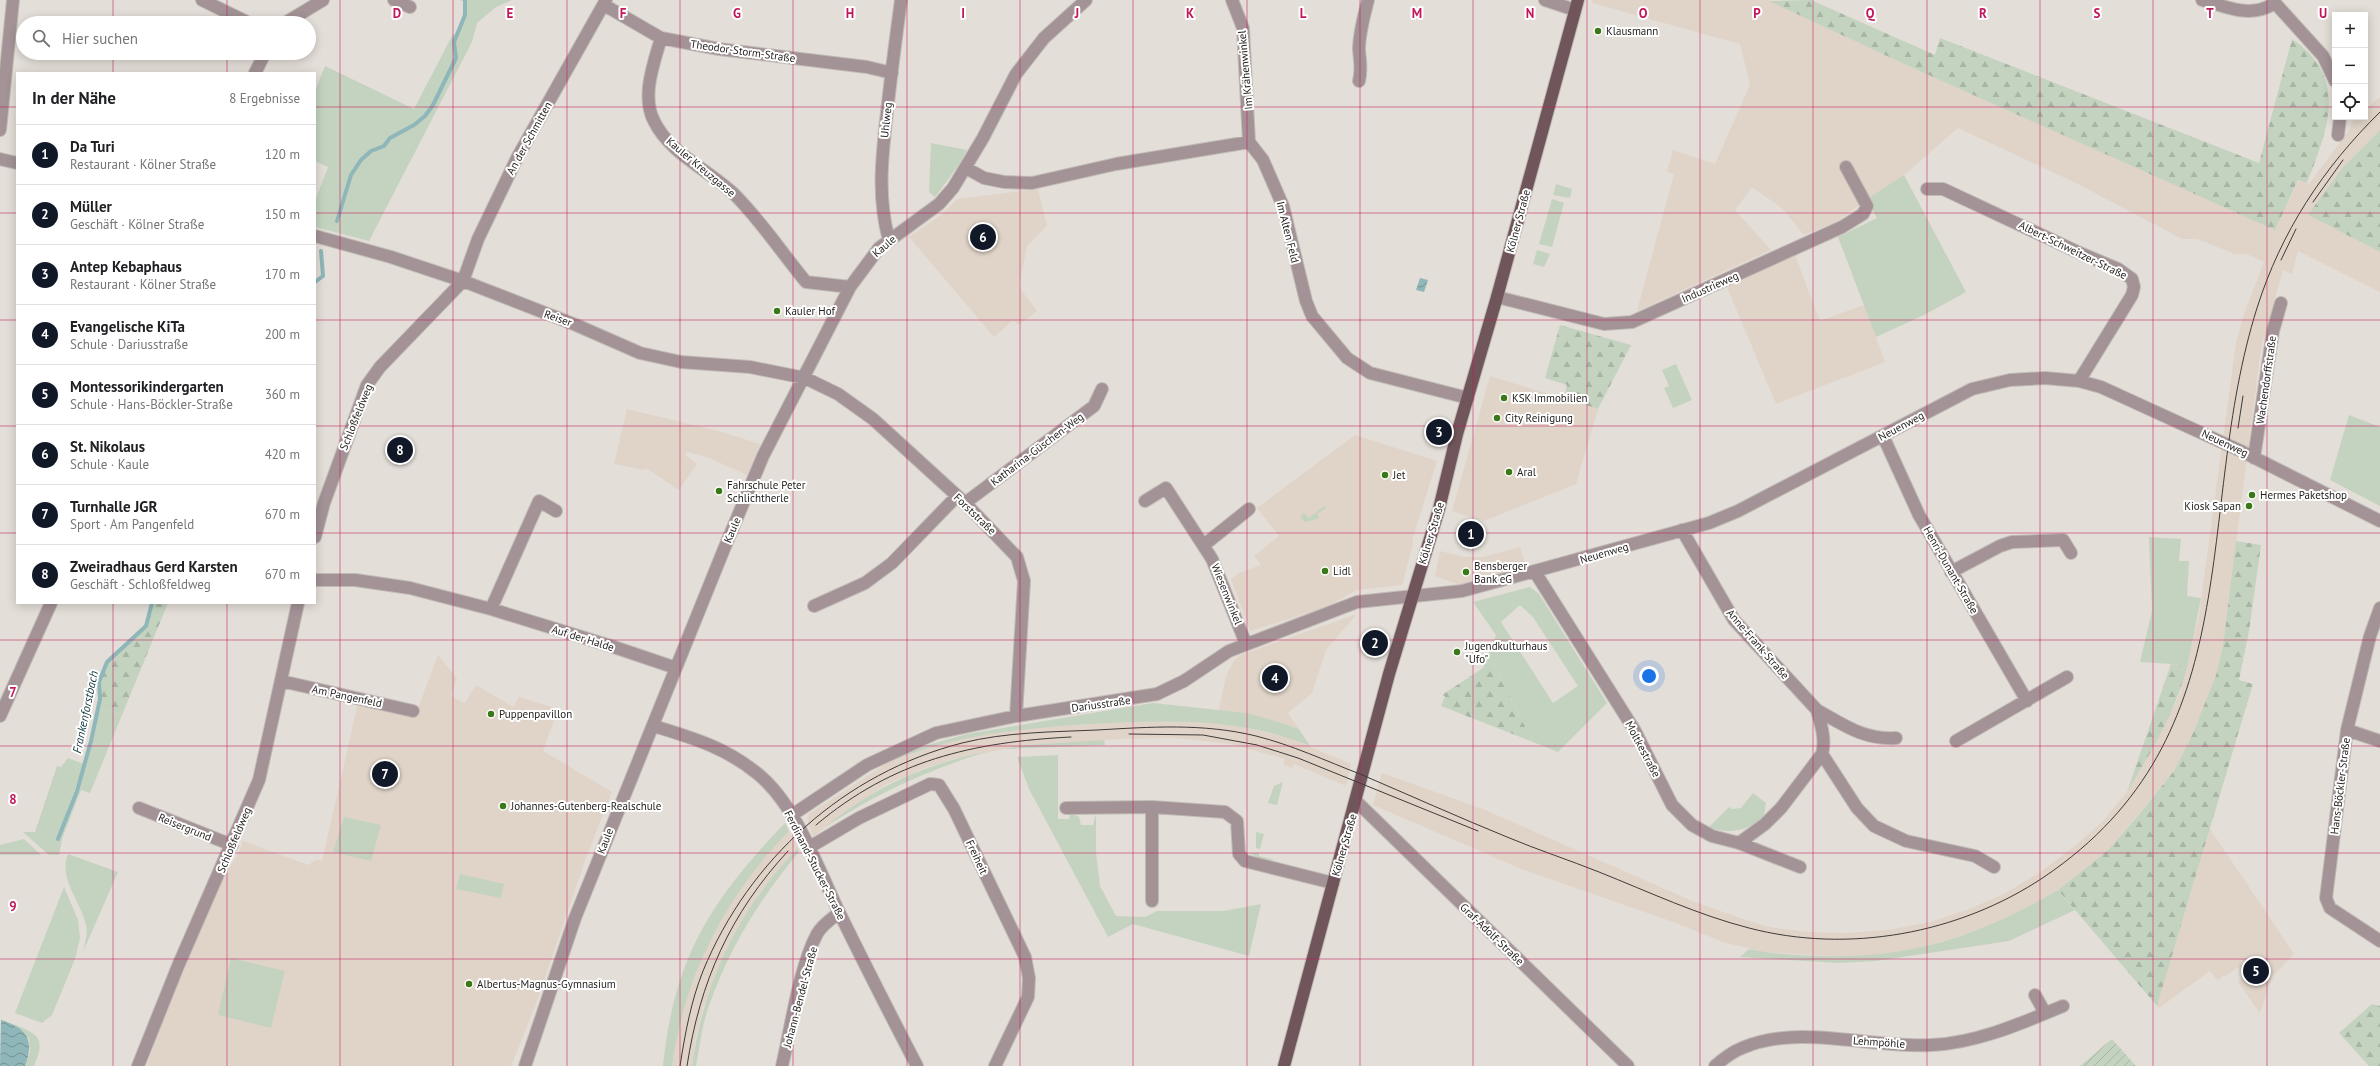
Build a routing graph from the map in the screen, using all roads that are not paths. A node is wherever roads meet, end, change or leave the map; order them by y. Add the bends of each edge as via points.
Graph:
1 (13, 0) edge
2 (202, 0) edge
3 (323, 0) edge
4 (394, 0) edge
5 (901, 0) edge
6 (1086, 0) edge
7 (1232, 0) edge
8 (1368, 0) edge
9 (1545, 0) edge
10 (2202, 0) edge
11 (605, 2) edge
12 (2276, 2) edge
13 (1576, 5) edge
14 (410, 7) dead end
15 (235, 16) edge
16 (297, 16) edge
17 (661, 38) junction
18 (262, 60) edge
19 (256, 72) edge
20 (892, 73) junction
21 (2332, 75) edge
22 (1358, 81) dead end
23 (2340, 120) edge
24 (0, 130) edge
25 (2338, 135) dead end
26 (1249, 142) junction
27 (0, 159) edge
28 (16, 163) edge
29 (1846, 167) dead end
30 (966, 168) junction
31 (1927, 189) dead end
32 (316, 236) edge
33 (889, 240) junction
34 (463, 282) junction
35 (850, 287) junction
36 (1497, 297) junction
37 (2281, 304) dead end
38 (805, 378) junction
39 (2079, 381) junction
40 (1102, 389) dead end
41 (1468, 398) junction
42 (1883, 436) junction
43 (2254, 458) junction
44 (961, 500) junction
45 (1145, 501) dead end
46 (1249, 509) dead end
47 (556, 511) dead end
48 (2380, 521) edge
49 (1682, 530) junction
50 (316, 533) edge
51 (1204, 545) junction
52 (2071, 553) dead end
53 (1535, 572) junction
54 (1951, 572) junction
55 (316, 580) edge
56 (1412, 597) junction
57 (51, 604) edge
58 (298, 604) edge
59 (814, 606) dead end
60 (2380, 608) edge
61 (490, 609) junction
62 (1246, 644) junction
63 (676, 668) junction
64 (2067, 676) dead end
65 (281, 681) junction
66 (2027, 701) junction
67 (1817, 710) junction
68 (413, 711) dead end
69 (0, 716) edge
70 (1016, 716) junction
71 (654, 726) junction
72 (2347, 730) junction
73 (1896, 738) dead end
74 (1956, 741) dead end
75 (2380, 741) edge
76 (1822, 754) junction
77 (1356, 801) junction
78 (1152, 807) junction
79 (139, 808) dead end
80 (1066, 808) dead end
81 (792, 815) junction
82 (1739, 843) junction
83 (232, 845) junction
84 (808, 848) junction
85 (1800, 867) dead end
86 (1994, 867) dead end
87 (1333, 883) junction
88 (1152, 901) dead end
89 (839, 914) junction
90 (2380, 941) edge
91 (2035, 994) dead end
92 (2063, 1006) dead end
93 (2045, 1014) junction
94 (138, 1066) edge
95 (525, 1066) edge
96 (782, 1066) edge
97 (917, 1066) edge
98 (995, 1066) edge
99 (1284, 1066) edge
100 (1628, 1066) edge
101 (1715, 1066) edge

1 - 24 street
2 - 15 street
3 - 16 street
4 - 14 street
5 - 20 street, Uhlweg
6 - 30 street, Kaule via 1027,57
7 - 26 street, Im Krähenwinkel via 1243,28
8 - 22 street via 1361,27 1362,68
9 - 13 street
10 - 12 street via 2249,12 2258,11
11 - 17 street, Theodor-Storm-Straße
11 - 34 street, An der Schmitten via 517,158 478,239
12 - 21 street via 2323,56
13 - 36 main road, Kölner Straße
17 - 20 street, Theodor-Storm-Straße via 719,50 867,67
17 - 35 street, Kauler Kreuzgasse via 650,77 649,106 654,121 667,140 734,194 806,282
18 - 19 street
20 - 33 street, Uhlweg via 881,182 883,221
23 - 25 street
26 - 30 street via 1116,164 1032,183 984,178
26 - 41 street, Im Alten Feld via 1263,160 1283,206 1312,316 1347,358 1370,373
27 - 28 street
29 - 36 street, Industrieweg via 1867,206 1863,214 1842,227 1632,322 1604,324
30 - 33 street, Kaule via 939,204
31 - 39 street, Albert-Schweitzer-Straße via 1943,188 2080,254 2118,269 2132,279 2132,295
32 - 34 street, Reiser via 391,257
33 - 35 street, Kaule via 870,258
34 - 38 street, Reiser via 576,325 640,353 681,362 750,367
34 - 50 street, Schloßfeldweg via 385,362 367,385 324,503
35 - 38 street, Kaule
36 - 41 main road, Kölner Straße
37 - 43 street, Wachendorffstraße via 2273,331
38 - 44 street, Forststraße via 838,394 873,419
38 - 63 street, Kaule via 763,456
39 - 42 street, Neuenweg via 2045,378 2010,380 1972,389
39 - 43 street, Neuenweg via 2119,395
40 - 44 street, Katharina-Güschen-Weg via 1094,406
41 - 56 main road, Kölner Straße via 1439,509
42 - 49 street, Neuenweg via 1734,513
42 - 54 street, Henri-Dunant-Straße via 1919,515
43 - 48 street, Neuenweg
44 - 59 street, Katharina-Güschen-Weg via 892,563 865,582
44 - 70 street, Forststraße via 1012,551 1020,563 1023,574
45 - 51 street, Wiesenwinkel via 1166,488
46 - 51 street
47 - 61 street via 539,501
49 - 53 street, Neuenweg
49 - 67 street, Anne-Frank-Straße via 1734,620
51 - 62 street, Wiesenwinkel via 1221,576
52 - 54 street via 2062,540 2012,542
53 - 56 street, Neuenweg via 1459,592
53 - 82 street, Moltkestraße via 1635,731 1672,805 1692,825 1712,836
54 - 66 street, Henri-Dunant-Straße
55 - 61 street, Auf der Halde via 355,580 410,588
56 - 62 street, Dariusstraße via 1357,602
56 - 77 main road, Kölner Straße
57 - 69 street
58 - 65 street, Schloßfeldweg
60 - 72 street, Hans-Böckler-Straße via 2370,636
61 - 63 street, Auf der Halde
62 - 70 street, Dariusstraße via 1228,651 1170,689 1157,694
63 - 71 street, Kaule
64 - 66 street
65 - 68 street, Am Pangenfeld
65 - 83 street, Schloßfeldweg via 259,780
66 - 74 street
67 - 73 street, Anne-Frank-Straße via 1859,733 1878,739
67 - 76 street via 1824,744
70 - 81 street, Dariusstraße via 936,733 867,765
71 - 81 street, Ferdinand-Stucker-Straße via 708,743 734,757 758,774
71 - 95 street, Kaule via 624,791 574,918
72 - 75 street
72 - 90 street, Hans-Böckler-Straße via 2326,898 2330,908
76 - 82 street via 1781,808 1765,824
76 - 86 street via 1857,808 1874,826 1906,841 1975,856
77 - 87 main road, Kölner Straße
77 - 100 street, Graf-Adolf-Straße
78 - 80 street
78 - 87 street via 1225,812 1237,821 1239,854 1245,861
78 - 88 street via 1147,870
79 - 83 street, Reisergrund
81 - 84 street, Ferdinand-Stucker-Straße
82 - 85 street, Moltkestraße
83 - 94 street, Schloßfeldweg via 178,966
84 - 89 street, Ferdinand-Stucker-Straße
84 - 98 street, Freiheit via 859,818 930,784 939,785 954,809 1026,956 1028,997
87 - 99 main road, Kölner Straße
89 - 96 street, Johann-Bendel-Straße via 826,922 817,933 806,963
89 - 97 street, Ferdinand-Stucker-Straße
91 - 93 street
92 - 93 street, Lehmpöhle
93 - 101 street, Lehmpöhle via 1982,1037 1932,1046 1786,1037 1742,1048

